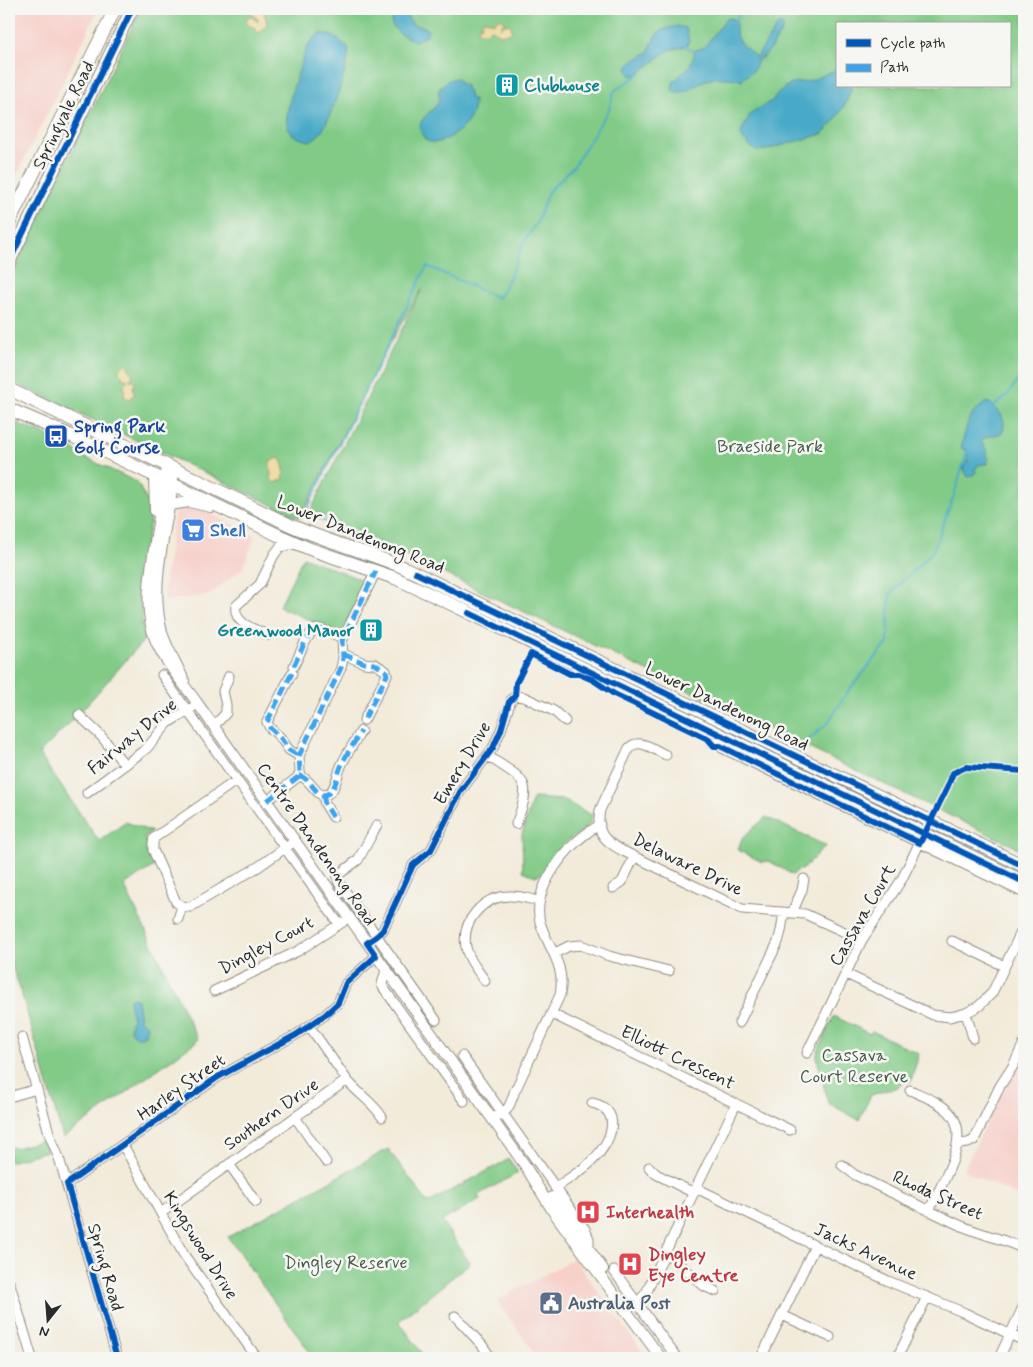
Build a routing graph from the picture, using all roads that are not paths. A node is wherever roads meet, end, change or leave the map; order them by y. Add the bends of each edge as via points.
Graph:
1 (115, 9) edge
2 (132, 9) edge
3 (9, 223) edge
4 (9, 262) edge
5 (9, 389) edge
6 (9, 409) edge
7 (170, 467) junction
8 (164, 480) junction
9 (170, 505) junction
10 (224, 509) junction
11 (270, 531) junction
12 (298, 544) junction
13 (274, 555) junction
14 (376, 571) junction
15 (268, 635) dead end
16 (343, 638) junction
17 (343, 654) junction
18 (162, 675) dead end
19 (229, 676) dead end
20 (188, 689) junction
21 (198, 704) junction
22 (188, 710) junction
23 (79, 715) dead end
24 (364, 720) dead end
25 (565, 721) dead end
26 (211, 723) junction
27 (361, 731) dead end
28 (717, 733) junction
29 (666, 755) dead end
30 (299, 756) junction
31 (488, 756) junction
32 (125, 764) junction
33 (299, 775) junction
34 (237, 780) junction
35 (87, 793) dead end
36 (323, 795) junction
37 (267, 801) junction
38 (333, 817) dead end
39 (930, 820) junction
40 (516, 824) dead end
41 (377, 825) dead end
42 (600, 828) junction
43 (922, 838) junction
44 (295, 841) junction
45 (285, 848) junction
46 (634, 857) junction
47 (1024, 866) edge
48 (804, 879) dead end
49 (1024, 882) edge
50 (613, 888) dead end
51 (1024, 893) edge
52 (540, 901) junction
53 (182, 906) junction
54 (788, 912) junction
55 (347, 915) junction
56 (178, 919) dead end
57 (336, 924) junction
58 (1024, 926) edge
59 (377, 936) junction
60 (862, 940) junction
61 (952, 941) dead end
62 (367, 943) junction
63 (555, 953) junction
64 (381, 962) junction
65 (1004, 966) junction
66 (669, 971) dead end
67 (846, 974) junction
68 (485, 980) dead end
69 (214, 991) dead end
70 (552, 1014) junction
71 (966, 1014) junction
72 (436, 1020) dead end
73 (739, 1023) dead end
74 (310, 1026) junction
75 (22, 1037) dead end
76 (974, 1038) dead end
77 (1024, 1043) edge
78 (808, 1053) dead end
79 (462, 1056) dead end
80 (347, 1080) junction
81 (467, 1084) junction
82 (37, 1090) junction
83 (910, 1090) dead end
84 (457, 1091) junction
85 (9, 1097) edge
86 (464, 1101) dead end
87 (592, 1103) dead end
88 (736, 1104) junction
89 (501, 1111) junction
90 (295, 1117) junction
91 (382, 1117) dead end
92 (491, 1118) junction
93 (790, 1130) dead end
94 (959, 1144) junction
95 (123, 1145) junction
96 (326, 1162) dead end
97 (229, 1164) junction
98 (524, 1164) junction
99 (842, 1165) dead end
100 (649, 1167) dead end
101 (67, 1184) junction
102 (555, 1188) junction
103 (695, 1191) junction
104 (256, 1202) dead end
105 (929, 1211) junction
106 (161, 1212) junction
107 (815, 1246) junction
108 (589, 1248) junction
109 (1024, 1249) edge
110 (666, 1252) junction
111 (614, 1271) dead end
112 (10, 1284) dead end
113 (715, 1290) dead end
114 (927, 1297) junction
115 (1024, 1306) edge
116 (630, 1307) junction
117 (782, 1314) junction
118 (455, 1316) dead end
119 (1010, 1334) junction
120 (830, 1337) dead end
121 (1024, 1341) edge
122 (32, 1358) edge
123 (117, 1358) edge
124 (257, 1358) edge
125 (491, 1358) edge
126 (661, 1358) edge
127 (677, 1358) edge
128 (761, 1358) edge
129 (897, 1358) edge
130 (999, 1358) edge

1 - 3 highway, Springvale Road
2 - 4 highway, Springvale Road
5 - 7 highway, Lower Dandenong Road
6 - 8 highway, Lower Dandenong Road
7 - 8 main road, Centre Dandenong Road
7 - 39 highway, Lower Dandenong Road via 301,530 405,568
8 - 9 main road, Centre Dandenong Road
8 - 10 highway, Lower Dandenong Road
8 - 20 main road, Centre Dandenong Road via 148,596 149,616 152,630 172,672
9 - 10 main road via 189,502
9 - 20 main road, Centre Dandenong Road via 159,571 157,607 162,632
10 - 11 highway, Lower Dandenong Road
11 - 12 highway, Lower Dandenong Road
11 - 13 street via 276,545
12 - 13 street via 283,546
12 - 14 highway, Lower Dandenong Road
13 - 15 street via 263,580 239,601 235,609 241,622
14 - 16 street
14 - 28 highway, Lower Dandenong Road via 445,601
16 - 17 street
16 - 30 street via 321,629 313,630 267,722 289,750
17 - 24 street via 386,671 387,675
17 - 30 street via 342,664
18 - 22 street, Centre Dandenong Road
19 - 26 street via 223,691 227,710 224,716
20 - 21 main road, Centre Dandenong Road
21 - 22 street, Fairway Drive
21 - 26 main road, Centre Dandenong Road
22 - 32 street, Fairway Drive via 168,723 146,749
22 - 34 street, Centre Dandenong Road
23 - 32 street
25 - 31 street, Emery Drive via 554,711 515,696 509,702 501,730
26 - 37 main road, Centre Dandenong Road
27 - 36 street via 332,789
28 - 43 highway, Lower Dandenong Road
28 - 43 street, Lower Dandenong Road via 720,746
29 - 42 street via 640,743 630,746 602,804
30 - 33 street
31 - 40 street via 518,776 524,784 526,798
31 - 59 street, Emery Drive via 460,792 431,850 413,865
32 - 35 street, Fairway Drive
33 - 36 street
33 - 37 street
34 - 45 street, Centre Dandenong Road
34 - 53 street via 154,838 153,850 175,900
36 - 38 street via 324,804
37 - 44 main road, Centre Dandenong Road
39 - 43 street, Cassava Court
39 - 47 highway, Lower Dandenong Road
41 - 59 street, Centre Dandenong Road via 358,860 338,875 338,881
42 - 46 street, Delaware Drive via 615,847
42 - 52 street via 587,833 558,861
43 - 49 highway, Lower Dandenong Road
43 - 51 street, Lower Dandenong Road
43 - 60 street, Cassava Court via 902,879
44 - 45 street
44 - 55 main road, Centre Dandenong Road
45 - 53 street via 190,906
45 - 57 street, Centre Dandenong Road
46 - 50 street via 622,882
46 - 54 street, Delaware Drive via 742,908
48 - 54 street via 802,890
52 - 63 street via 541,924
52 - 68 street via 500,897 486,903 471,918 466,931 466,946 470,960
53 - 56 street
54 - 60 street, Delaware Drive via 816,918
54 - 73 street via 778,942
55 - 57 street, Dingley Court
55 - 62 main road, Centre Dandenong Road
57 - 69 street, Dingley Court via 298,951
58 - 65 street
59 - 62 street, Emery Drive
59 - 72 street, Centre Dandenong Road
60 - 67 street, Cassava Court
61 - 65 street
62 - 64 main road, Centre Dandenong Road
63 - 66 street via 569,946 581,945 609,956
63 - 70 street via 562,982
64 - 74 street, Harley Street via 346,983 335,1007
64 - 81 main road, Centre Dandenong Road
64 - 84 street via 383,987
65 - 71 street via 992,992
67 - 71 street via 933,1015 950,1017
67 - 78 street, Cassava Court
70 - 88 street, Elliott Crescent
70 - 89 street via 510,1106
71 - 76 street
74 - 80 street
74 - 95 street, Harley Street via 218,1077
75 - 82 street, Spring Road
77 - 94 street via 974,1140
79 - 89 street, Centre Dandenong Road
80 - 90 street, Southern Drive
80 - 91 street
81 - 84 street
81 - 92 main road, Centre Dandenong Road
82 - 85 street
82 - 101 street, Spring Road
83 - 94 street via 950,1113 957,1123
84 - 86 street
87 - 102 street via 610,1113 609,1136 594,1159
88 - 93 street, Elliott Crescent
88 - 103 street
89 - 92 street via 498,1117
89 - 102 street, Centre Dandenong Road
90 - 96 street
90 - 97 street, Southern Drive
92 - 98 main road, Centre Dandenong Road
94 - 105 street
95 - 101 street, Harley Street
95 - 106 street, Kingswood Drive
97 - 104 street
97 - 106 street, Southern Drive
98 - 108 main road, Centre Dandenong Road
98 - 116 main road, Centre Dandenong Road via 552,1210
99 - 105 street, Rhoda Street via 855,1175
100 - 103 street, Jacks Avenue via 660,1177
101 - 123 street, Spring Road
102 - 108 street, Centre Dandenong Road via 588,1235
103 - 107 street, Jacks Avenue
103 - 110 street
105 - 109 street, Rhoda Street
106 - 124 street, Kingswood Drive via 184,1255
107 - 114 street, Jacks Avenue
107 - 117 street
108 - 116 main road, Centre Dandenong Road
110 - 113 street via 704,1286
110 - 116 street via 644,1296
111 - 116 street, Centre Dandenong Road
112 - 122 street
114 - 119 street, Jacks Avenue
114 - 129 street
115 - 119 street
116 - 126 main road, Centre Dandenong Road via 640,1329
116 - 127 street, Centre Dandenong Road
117 - 120 street
117 - 128 street
118 - 125 street
119 - 121 street, Jacks Avenue
119 - 130 street

